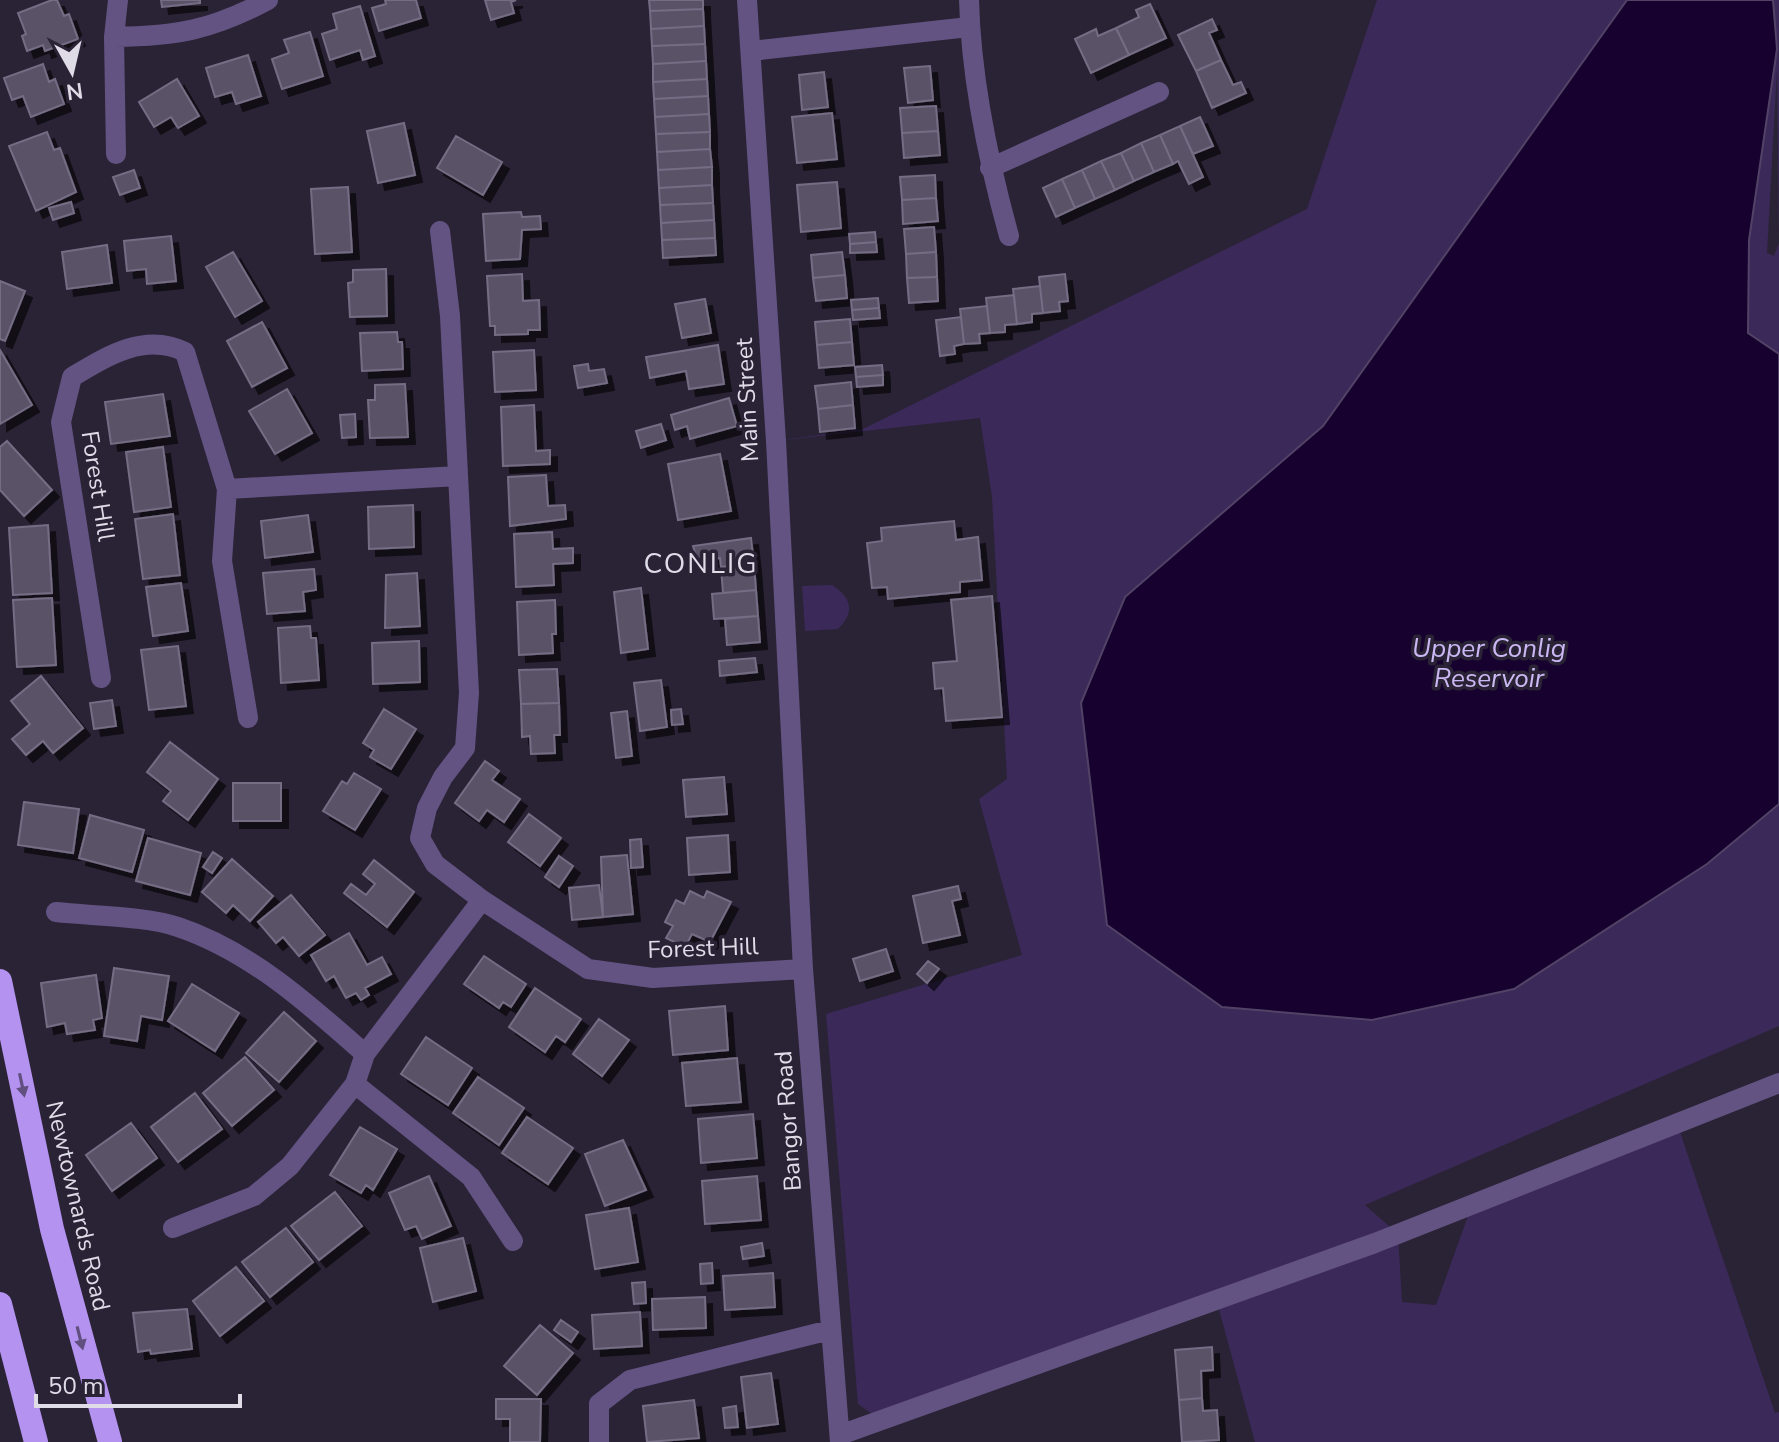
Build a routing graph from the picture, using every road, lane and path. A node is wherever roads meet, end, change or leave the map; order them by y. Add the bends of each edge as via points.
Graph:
1 (118, 0) edge
2 (268, 0) edge
3 (747, 0) edge
4 (969, 0) edge
5 (969, 27) junction
6 (114, 37) junction
7 (751, 51) junction
8 (1159, 92) dead end
9 (116, 154) dead end
10 (990, 168) junction
11 (440, 231) dead end
12 (1009, 236) dead end
13 (458, 476) junction
14 (227, 489) junction
15 (101, 678) dead end
16 (248, 718) dead end
17 (794, 796) joint
18 (482, 900) junction
19 (56, 912) dead end
20 (803, 969) junction
21 (0, 981) edge
22 (365, 1054) junction
23 (1779, 1083) edge
24 (355, 1084) junction
25 (173, 1228) dead end
26 (513, 1241) dead end
27 (0, 1304) edge
28 (830, 1330) junction
29 (840, 1439) edge
30 (36, 1442) edge
31 (110, 1442) edge
32 (599, 1442) edge

1 - 6 street
2 - 6 street via 227,22 170,36
3 - 7 street, Main Street
4 - 5 street
5 - 7 street
5 - 10 street
6 - 9 street
7 - 17 street, Main Street
8 - 10 street
10 - 12 street
11 - 13 street, Forest Hill
13 - 14 street
13 - 18 street, Forest Hill via 469,693 465,748 427,808 420,838 435,864
14 - 15 street, Forest Hill via 185,352 168,343 141,344 72,377 61,422
14 - 16 street, Forest Hill via 222,561
17 - 20 street, Bangor Road
18 - 20 street, Forest Hill via 588,969 653,978
18 - 22 street
19 - 22 street via 176,926 208,940 292,989
20 - 28 street, Bangor Road
21 -> 31 highway, Newtownards Road via 52,1229
22 - 24 street
23 - 29 street via 1345,1254
24 - 25 street via 290,1166 254,1196
24 - 26 street via 471,1177
27 - 30 highway
28 - 29 street, Bangor Road
28 - 32 street via 630,1380 599,1404

